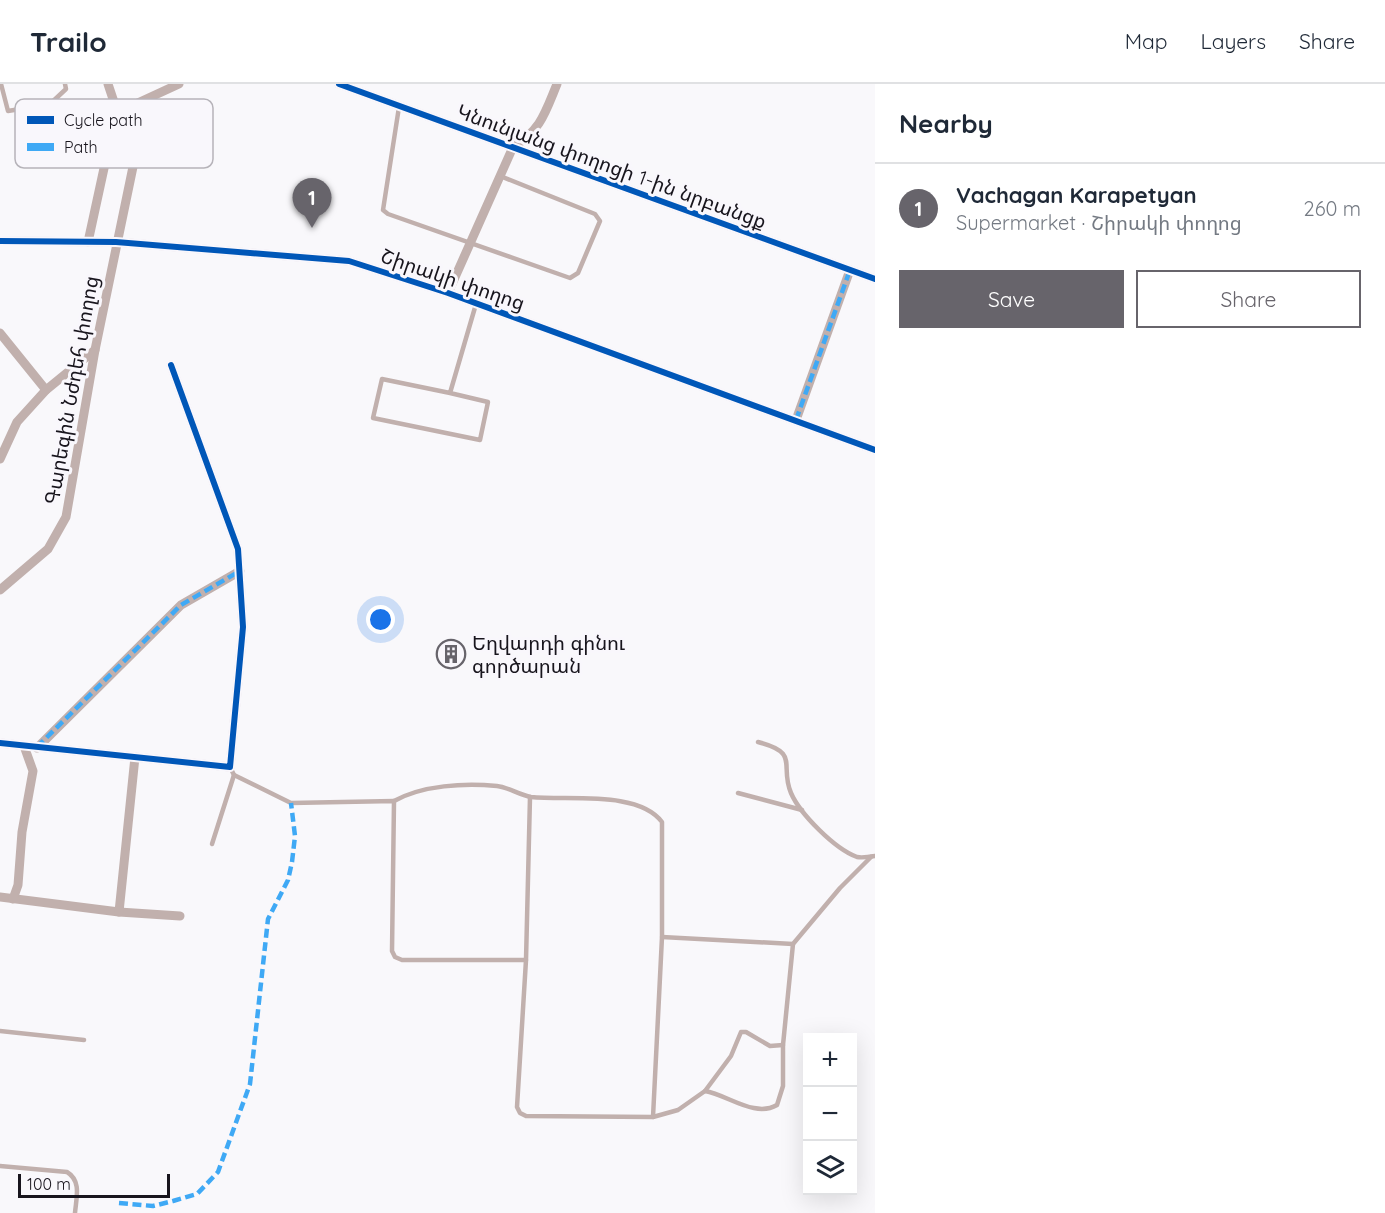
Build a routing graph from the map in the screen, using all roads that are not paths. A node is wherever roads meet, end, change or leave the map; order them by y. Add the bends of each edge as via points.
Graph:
1 (0, 84) edge
2 (65, 84) edge
3 (108, 84) edge
4 (179, 84) edge
5 (339, 84) edge
6 (557, 84) edge
7 (55, 99) edge
8 (112, 99) edge
9 (146, 99) edge
10 (399, 107) junction
11 (15, 110) edge
12 (513, 147) junction
13 (104, 168) edge
14 (133, 168) edge
15 (500, 176) junction
16 (0, 241) edge
17 (88, 242) junction
18 (116, 242) junction
19 (471, 242) junction
20 (850, 270) junction
21 (875, 279) edge
22 (448, 293) junction
23 (476, 304) junction
24 (0, 333) edge
25 (95, 350) junction
26 (171, 365) dead end
27 (46, 390) junction
28 (450, 393) junction
29 (796, 420) junction
30 (875, 450) edge
31 (0, 459) edge
32 (240, 572) junction
33 (0, 590) edge
34 (758, 741) dead end
35 (0, 743) edge
36 (24, 746) junction
37 (37, 748) junction
38 (135, 757) junction
39 (232, 771) junction
40 (738, 793) dead end
41 (530, 797) junction
42 (394, 801) junction
43 (802, 810) junction
44 (212, 844) dead end
45 (873, 856) edge
46 (0, 897) edge
47 (13, 899) junction
48 (119, 912) junction
49 (180, 916) dead end
50 (662, 938) junction
51 (793, 944) junction
52 (526, 960) junction
53 (0, 1031) edge
54 (84, 1040) dead end
55 (783, 1045) junction
56 (705, 1091) junction
57 (652, 1117) junction
58 (0, 1166) edge
59 (75, 1213) edge

1 - 11 lane via 8,111
2 - 7 lane via 66,89
3 - 8 street, Գարեգին Նժդեհ փողոց
4 - 9 street
5 - 10 street, Կնունյանց փողոցի 1-ին նրբանցք
6 - 12 street via 540,124 531,136
10 - 12 street, Կնունյանց փողոցի 1-ին նրբանցք
10 - 19 lane via 383,210
12 - 15 street
12 - 20 street, Կնունյանց փողոցի 1-ին նրբանցք
13 - 17 street
14 - 18 street, Գարեգին Նժդեհ փողոց
15 - 19 street
15 - 19 lane via 595,214 600,221 578,273 570,278
16 - 17 street, Շիրակի փողոց
17 - 18 street, Շիրակի փողոց
18 - 22 street, Շիրակի փողոց via 349,261
18 - 25 street, Գարեգին Նժդեհ փողոց
19 - 22 street
20 - 21 street, Կնունյանց փողոցի 1-ին նրբանցք
20 - 29 street
22 - 23 street, Շիրակի փողոց
23 - 28 lane
23 - 29 street, Շիրակի փողոց
24 - 27 street
25 - 27 street
25 - 33 street, Գարեգին Նժդեհ փողոց via 66,517 48,549
26 - 32 street via 238,549
27 - 31 street via 17,422
28 - 28 lane via 488,402 480,440 373,418 382,379
29 - 30 street, Շիրակի փողոց
32 - 37 street via 181,605
32 - 39 street via 243,627
34 - 43 lane via 777,747 787,760 790,792
35 - 36 street
36 - 37 street
36 - 47 street via 33,771
37 - 38 street
38 - 39 street
38 - 48 street
39 - 42 lane via 291,803
39 - 44 lane
40 - 43 lane
41 - 42 lane via 487,786 428,788
41 - 50 lane via 581,797 643,806 654,812 662,822
41 - 52 lane
42 - 52 lane via 395,957
43 - 45 lane via 831,842 858,857
45 - 51 lane
46 - 47 street
47 - 48 street
48 - 49 street
50 - 51 lane
50 - 57 lane
51 - 55 lane
52 - 57 lane via 517,1107 520,1113
53 - 54 lane
55 - 56 lane via 770,1046 741,1032 731,1056
55 - 56 lane via 781,1099 772,1108 746,1106
56 - 57 lane via 678,1110
58 - 59 lane via 73,1175 77,1183

